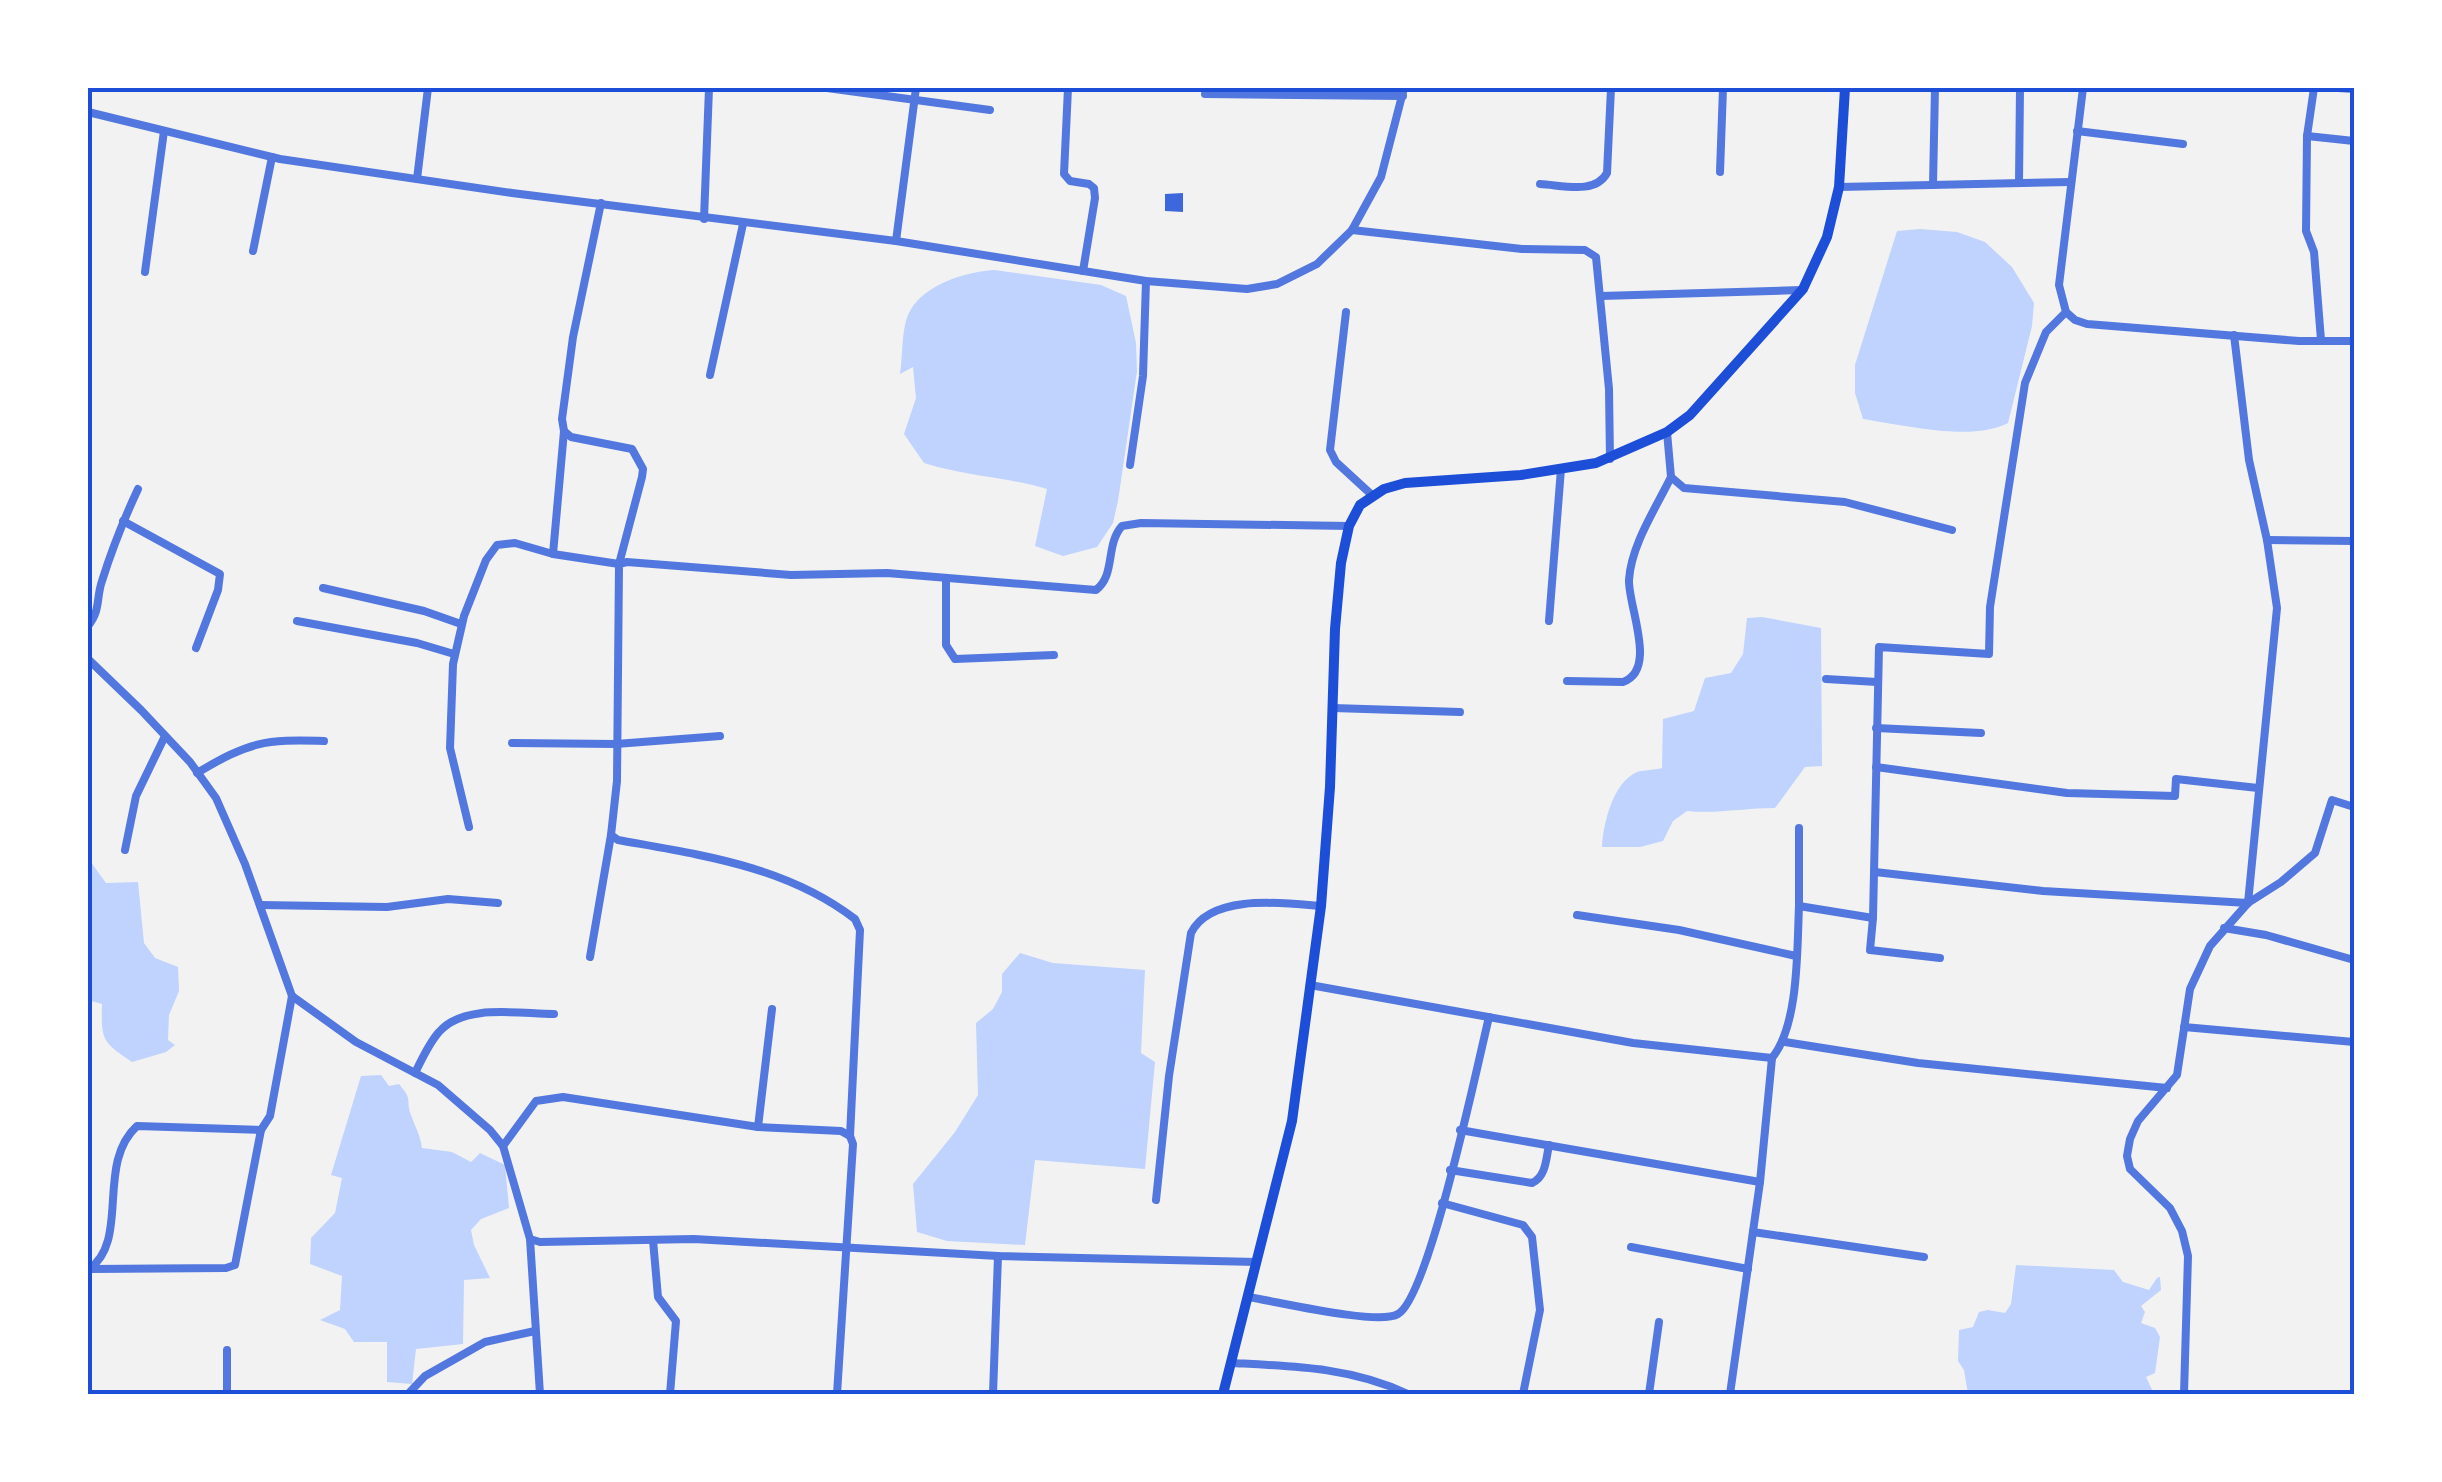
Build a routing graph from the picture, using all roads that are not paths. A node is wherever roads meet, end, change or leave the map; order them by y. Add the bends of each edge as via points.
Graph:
1 (428, 88) edge
2 (709, 88) edge
3 (827, 88) edge
4 (916, 88) edge
5 (1068, 88) edge
6 (1611, 88) edge
7 (1723, 88) edge
8 (1844, 88) edge
9 (1935, 88) edge
10 (2020, 88) edge
11 (2083, 88) edge
12 (2314, 88) edge
13 (2338, 88) edge
14 (2354, 89) edge
15 (1403, 92) edge
16 (1205, 94) dead end
17 (915, 101) junction
18 (990, 110) dead end
19 (88, 112) edge
20 (164, 131) junction
21 (2077, 131) junction
22 (2307, 136) junction
23 (2354, 141) edge
24 (2183, 144) dead end
25 (272, 157) junction
26 (1720, 172) dead end
27 (416, 179) junction
28 (2070, 182) junction
29 (2019, 183) junction
30 (1540, 184) dead end
31 (1933, 185) junction
32 (1838, 187) junction
33 (601, 202) junction
34 (704, 218) junction
35 (743, 224) junction
36 (1352, 230) junction
37 (896, 241) junction
38 (253, 251) dead end
39 (1083, 271) junction
40 (145, 272) dead end
41 (1146, 281) junction
42 (1803, 290) junction
43 (1601, 296) junction
44 (1346, 312) dead end
45 (2066, 312) junction
46 (2234, 335) junction
47 (2321, 340) junction
48 (2354, 341) edge
49 (710, 375) dead end
50 (564, 430) junction
51 (1667, 432) junction
52 (1610, 459) junction
53 (1130, 465) dead end
54 (1560, 469) junction
55 (1671, 477) junction
56 (138, 489) dead end
57 (1373, 496) junction
58 (123, 522) junction
59 (1349, 526) junction
60 (1952, 530) dead end
61 (2267, 540) junction
62 (2354, 541) edge
63 (553, 554) junction
64 (619, 564) junction
65 (946, 578) junction
66 (323, 588) dead end
67 (1549, 620) dead end
68 (297, 621) dead end
69 (461, 624) junction
70 (88, 626) edge
71 (196, 648) dead end
72 (454, 654) junction
73 (1054, 655) dead end
74 (88, 659) edge
75 (1826, 680) dead end
76 (1567, 681) dead end
77 (1877, 682) junction
78 (1333, 708) junction
79 (1460, 712) dead end
80 (1876, 728) junction
81 (1981, 733) dead end
82 (165, 736) junction
83 (720, 736) dead end
84 (324, 741) dead end
85 (512, 743) dead end
86 (616, 744) junction
87 (1876, 767) junction
88 (197, 772) junction
89 (2258, 788) junction
90 (2354, 807) edge
91 (469, 827) dead end
92 (1799, 828) dead end
93 (611, 835) junction
94 (125, 850) dead end
95 (1875, 872) junction
96 (2248, 902) junction
97 (498, 903) dead end
98 (260, 906) junction
99 (1321, 906) junction
100 (1799, 906) junction
101 (1577, 915) dead end
102 (1873, 918) junction
103 (2224, 928) junction
104 (1796, 956) junction
105 (590, 957) dead end
106 (1940, 958) dead end
107 (2354, 960) edge
108 (1310, 985) junction
109 (292, 996) junction
110 (772, 1009) dead end
111 (554, 1014) dead end
112 (1489, 1016) junction
113 (2184, 1027) junction
114 (1785, 1042) junction
115 (2354, 1042) edge
116 (1772, 1058) junction
117 (415, 1073) junction
118 (2167, 1088) junction
119 (758, 1127) junction
120 (261, 1130) junction
121 (1460, 1130) junction
122 (850, 1136) junction
123 (1548, 1145) junction
124 (502, 1146) junction
125 (1450, 1170) junction
126 (1760, 1182) junction
127 (1156, 1200) dead end
128 (1442, 1203) junction
129 (1753, 1232) junction
130 (530, 1239) junction
131 (652, 1240) junction
132 (1630, 1247) dead end
133 (846, 1248) junction
134 (998, 1256) junction
135 (1924, 1257) dead end
136 (1257, 1262) junction
137 (1748, 1269) junction
138 (89, 1270) edge
139 (1248, 1296) junction
140 (1659, 1322) dead end
141 (535, 1331) junction
142 (227, 1350) dead end
143 (1231, 1363) junction
144 (227, 1394) edge
145 (408, 1394) edge
146 (540, 1394) edge
147 (670, 1394) edge
148 (837, 1394) edge
149 (993, 1394) edge
150 (1224, 1394) edge
151 (1408, 1394) edge
152 (1523, 1394) edge
153 (1649, 1394) edge
154 (1730, 1394) edge
155 (2184, 1394) edge

1 - 27 street
2 - 34 street
3 - 17 street
4 - 17 street
5 - 39 street via 1064,174 1094,188
6 - 30 street via 1602,182
7 - 26 street
8 - 32 main road
9 - 31 street
10 - 29 street
11 - 21 street
12 - 22 street
13 - 14 street
15 - 16 street
15 - 36 street via 1381,177
17 - 18 street
17 - 37 street
19 - 20 street
20 - 25 street
20 - 40 street
21 - 24 street
21 - 28 street
22 - 23 street
22 - 47 street via 2306,230
25 - 27 street
25 - 38 street
27 - 33 street
28 - 29 street
28 - 45 street via 2059,284
29 - 31 street
31 - 32 street
32 - 42 main road via 1827,237
33 - 34 street
33 - 50 street via 573,337
34 - 35 street
35 - 37 street
35 - 49 street
36 - 41 street via 1317,264 1277,284 1247,290
36 - 43 street via 1585,250 1596,258
37 - 39 street
39 - 41 street
41 - 53 street via 1143,376
42 - 43 street
42 - 51 main road
43 - 52 street
44 - 57 street via 1330,450
45 - 46 street via 2087,324
45 - 77 street via 2046,332 2025,384 1988,654 1879,647
46 - 47 street
46 - 61 street via 2249,460
47 - 48 street
50 - 63 street
50 - 64 street via 638,455 642,477
51 - 52 main road
51 - 55 street
52 - 54 main road
54 - 57 main road via 1405,483
54 - 67 street
55 - 60 street via 1684,488 1831,500
55 - 76 street via 1629,579 1638,671 1623,682
56 - 58 street
57 - 59 main road
58 - 70 street via 99,610
58 - 71 street via 220,574
59 - 65 street via 1122,526 1114,534 1107,578 1096,590
59 - 78 main road
61 - 62 street
61 - 89 street via 2277,608
63 - 64 street
63 - 69 street via 497,545
64 - 65 street
64 - 86 street
65 - 73 street via 946,646 954,659
66 - 69 street
68 - 72 street
69 - 72 street
72 - 91 street via 450,748
74 - 82 street
75 - 77 street
77 - 80 street
78 - 79 street
78 - 99 main road
80 - 81 street
80 - 87 street
82 - 88 street
82 - 94 street via 136,796
83 - 86 street
84 - 88 street via 254,743
85 - 86 street
86 - 93 street
87 - 89 street via 2068,793 2176,796 2176,779
87 - 95 street
88 - 98 street via 230,825
89 - 96 street
90 - 96 street via 2332,800 2315,853
92 - 100 street
93 - 105 street
93 - 122 street via 766,871 855,919 860,930
95 - 96 street via 2043,892
95 - 102 street
96 - 103 street
97 - 98 street
98 - 109 street
99 - 108 main road
99 - 127 street via 1240,905 1196,922
100 - 102 street
100 - 104 street
101 - 104 street
102 - 106 street via 1870,950
103 - 107 street
103 - 113 street via 2199,966
104 - 114 street
108 - 112 street
108 - 136 main road via 1292,1121
109 - 117 street via 356,1042
109 - 120 street via 270,1116
110 - 119 street
111 - 117 street via 483,1014 449,1022
112 - 116 street via 1633,1043
112 - 121 street
113 - 115 street
113 - 118 street via 2176,1076
114 - 116 street
114 - 118 street
116 - 126 street
117 - 124 street via 438,1085
118 - 155 street via 2138,1121 2127,1156 2130,1169 2170,1208 2188,1256
119 - 122 street
119 - 124 street via 545,1097
120 - 138 street via 138,1126 126,1137 115,1170 103,1259
120 - 138 street via 236,1266
121 - 123 street
121 - 125 street
122 - 133 street
123 - 125 street via 1543,1173 1532,1183
123 - 126 street
124 - 130 street
125 - 128 street
126 - 129 street
128 - 139 street via 1415,1292 1397,1316 1374,1318
128 - 152 street via 1523,1225 1532,1238 1540,1310
129 - 135 street
129 - 137 street
130 - 131 street
130 - 141 street
131 - 133 street
131 - 147 street via 658,1296 676,1321
132 - 137 street
133 - 134 street
133 - 148 street
134 - 136 street
134 - 149 street
136 - 139 main road
137 - 154 street
139 - 143 main road
140 - 153 street
141 - 145 street via 485,1342 425,1376
141 - 146 street
142 - 144 street
143 - 150 main road
143 - 151 street via 1318,1367

